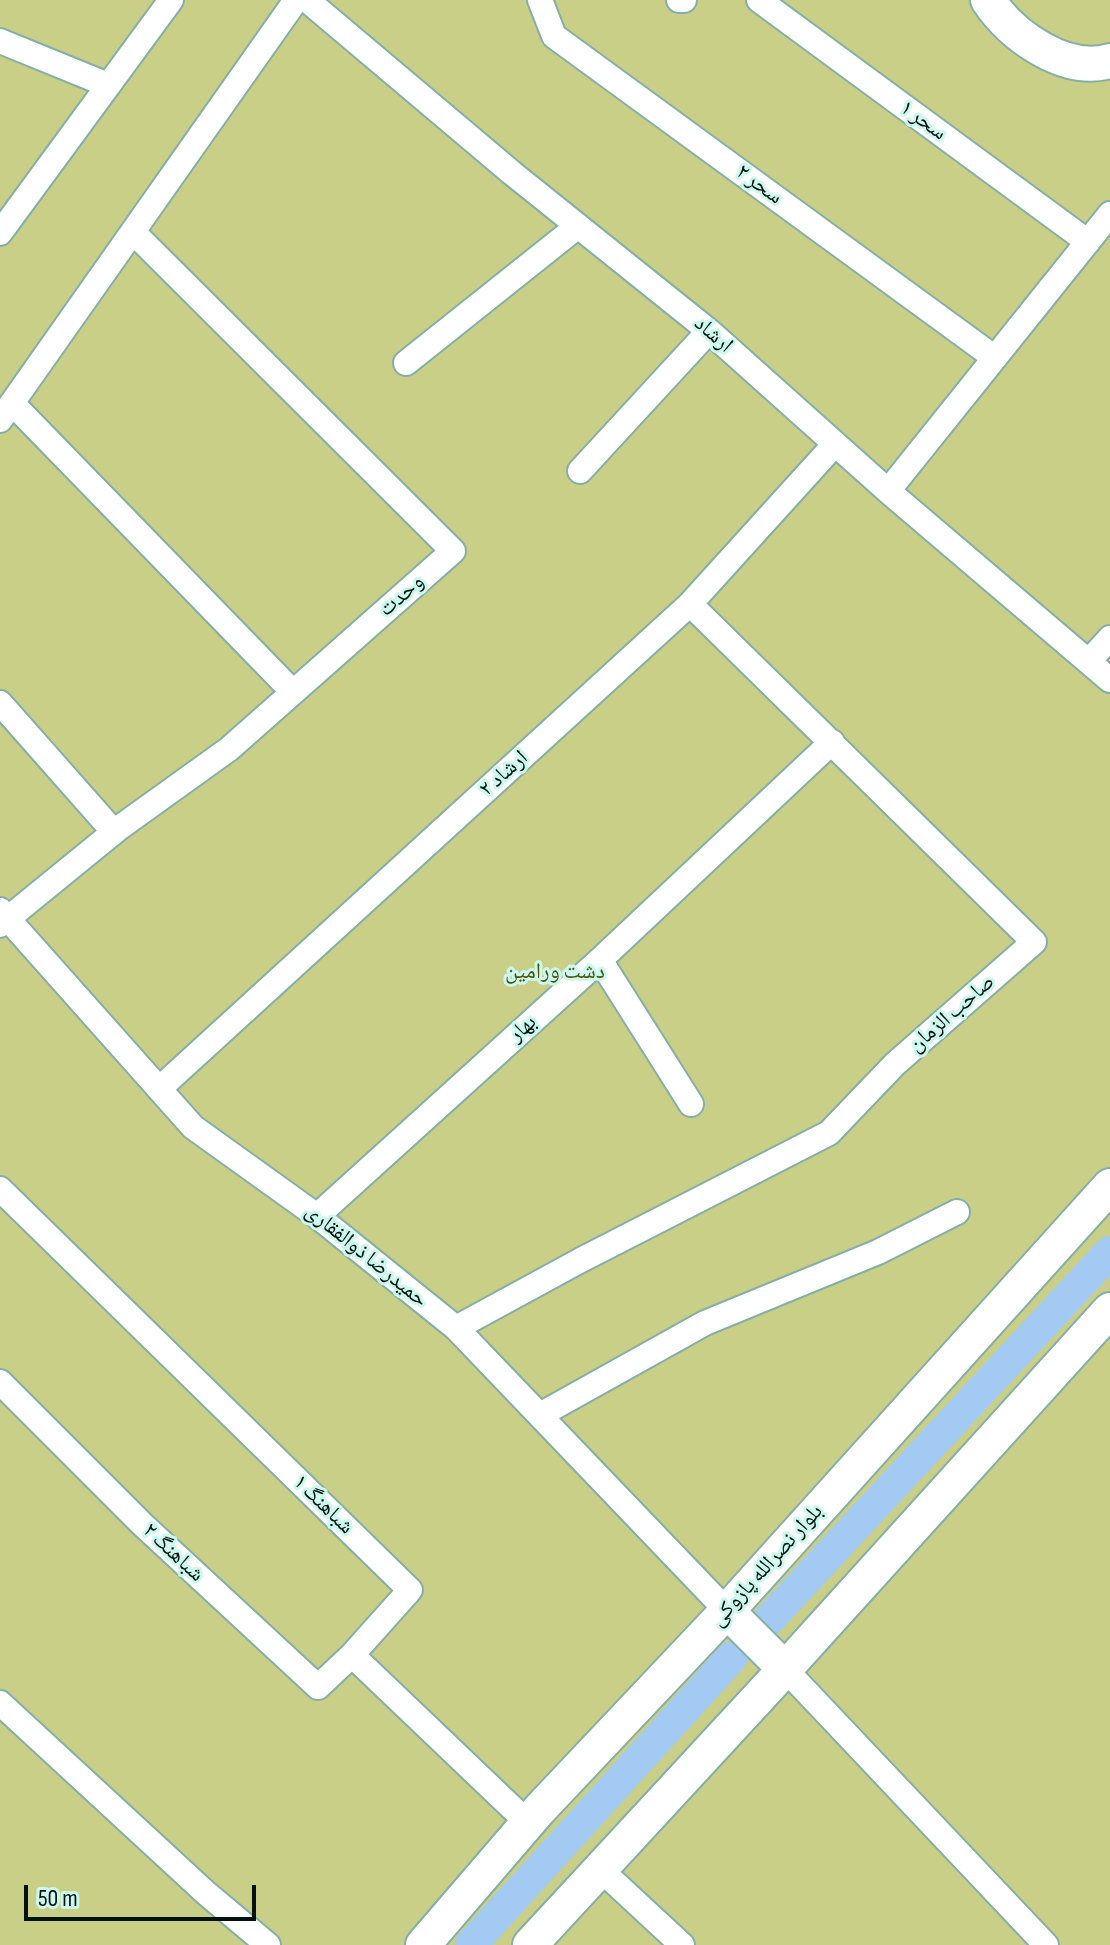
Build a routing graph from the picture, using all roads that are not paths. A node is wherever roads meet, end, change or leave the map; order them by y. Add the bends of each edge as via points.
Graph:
1 (171, 0) edge
2 (296, 0) edge
3 (307, 0) edge
4 (540, 0) edge
5 (759, 0) edge
6 (964, 0) edge
7 (992, 6) edge
8 (0, 41) edge
9 (1106, 66) edge
10 (108, 85) junction
11 (1110, 214) edge
12 (578, 226) junction
13 (133, 232) junction
14 (0, 233) edge
15 (1088, 242) junction
16 (709, 331) junction
17 (995, 358) junction
18 (406, 363) dead end
19 (6, 412) edge
20 (835, 444) junction
21 (580, 471) dead end
22 (888, 491) junction
23 (690, 604) junction
24 (1110, 638) edge
25 (1089, 661) junction
26 (1110, 680) edge
27 (293, 692) junction
28 (0, 703) edge
29 (832, 742) junction
30 (114, 832) junction
31 (2, 917) edge
32 (600, 960) junction
33 (159, 1089) junction
34 (691, 1104) dead end
35 (1110, 1186) edge
36 (0, 1189) edge
37 (957, 1212) dead end
38 (317, 1216) junction
39 (1110, 1310) edge
40 (456, 1328) junction
41 (0, 1382) edge
42 (540, 1415) junction
43 (727, 1611) junction
44 (352, 1655) junction
45 (785, 1669) junction
46 (0, 1703) edge
47 (528, 1823) junction
48 (600, 1869) junction
49 (268, 1945) edge
50 (423, 1945) edge
51 (530, 1945) edge
52 (682, 1945) edge
53 (1046, 1945) edge

1 - 10 street
2 - 13 street
3 - 12 street, ارشاد
4 - 17 street, سحر ۲ via 554,36
5 - 15 street, سحر ۱
6 - 7 main road
7 - 9 main road via 1037,47 1074,63
8 - 10 street
10 - 14 street
11 - 15 street
12 - 16 street, ارشاد
12 - 18 street
13 - 19 street
13 - 27 street, وحدت via 453,551
15 - 17 street
16 - 20 street, ارشاد
16 - 21 street
17 - 22 street
19 - 27 street
20 - 22 street, ارشاد
20 - 23 street, ارشاد ۲
22 - 25 street, ارشاد
23 - 29 street, صاحب الزمان
23 - 33 street, ارشاد ۲
24 - 25 street
25 - 26 street, ارشاد
27 - 30 street, وحدت via 229,749
28 - 30 street
29 - 32 street, بهار
29 - 40 street, صاحب الزمان via 1034,942 895,1064 829,1133
30 - 31 street, وحدت
31 - 33 street, حمیدرضا ذوالفقاری
32 - 34 street
32 - 38 street, بهار
33 - 38 street, حمیدرضا ذوالفقاری via 193,1127
35 - 43 main road, بلوار نصرالله پازوکی
36 - 44 street, شباهنگ ۱ via 410,1590
37 - 42 street via 878,1252 705,1323
38 - 40 street, حمیدرضا ذوالفقاری
39 - 45 main road
40 - 42 street, حمیدرضا ذوالفقاری
41 - 44 street, شباهنگ ۲ via 142,1524 318,1687
42 - 43 street, حمیدرضا ذوالفقاری
43 - 45 main road
43 - 47 main road, بلوار نصرالله پازوکی
44 - 47 street
45 - 48 main road
45 - 53 street
46 - 49 street
47 - 50 main road, بلوار نصرالله پازوکی
48 - 51 main road
48 - 52 street

